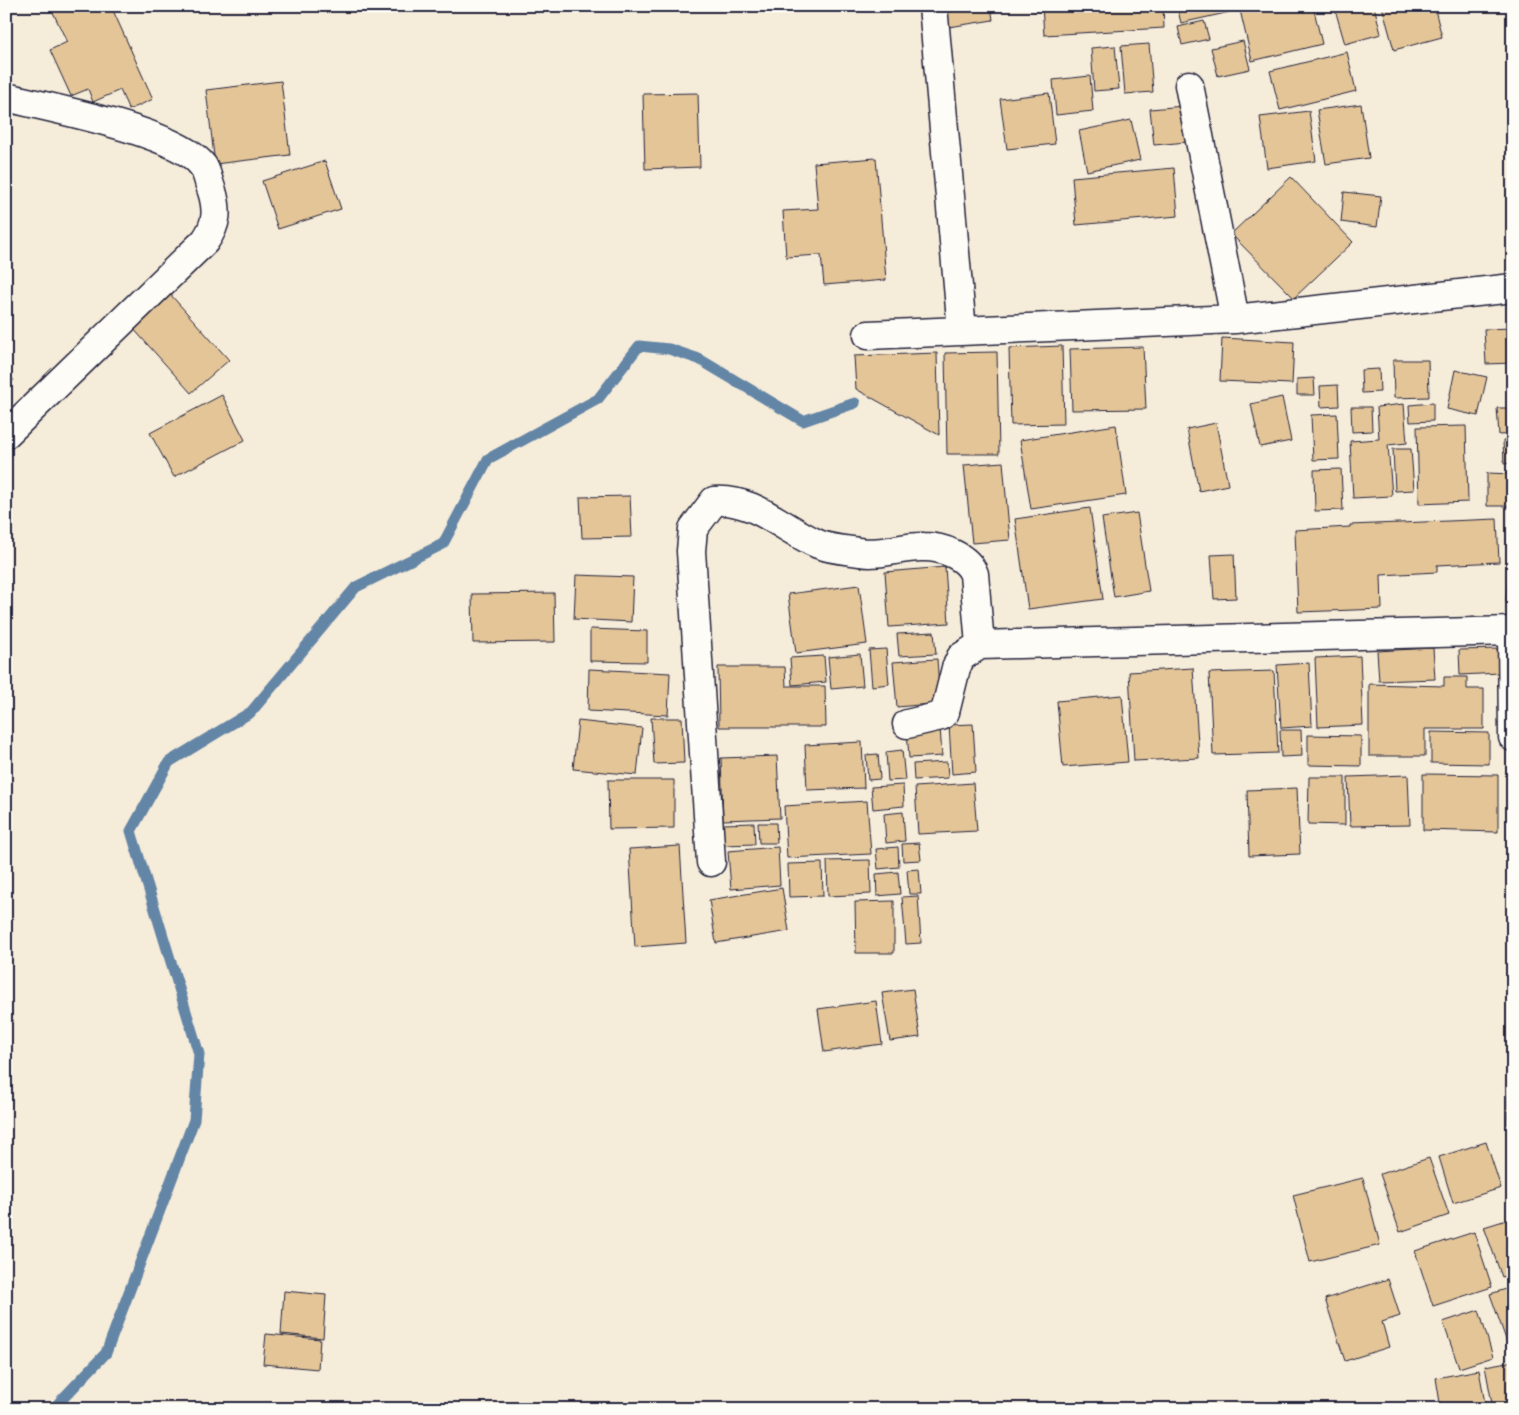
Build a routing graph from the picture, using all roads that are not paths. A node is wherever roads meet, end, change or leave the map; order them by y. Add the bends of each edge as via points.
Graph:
1 (933, 6) edge
2 (1189, 85) dead end
3 (6, 97) edge
4 (1513, 288) edge
5 (1235, 318) junction
6 (962, 331) junction
7 (868, 334) dead end
8 (6, 434) edge
9 (1512, 631) edge
10 (980, 645) junction
11 (907, 724) dead end
12 (1513, 737) edge
13 (711, 862) dead end

1 - 6 street
2 - 5 street
3 - 8 street via 144,132 183,149 203,166 217,208 214,229 205,241
4 - 5 street
5 - 6 street
6 - 7 street
9 - 10 street
9 - 12 street
10 - 11 street via 961,657 945,712 941,716
10 - 13 street via 974,574 970,565 949,552 923,547 862,553 819,545 744,504 714,501 693,529 691,551

